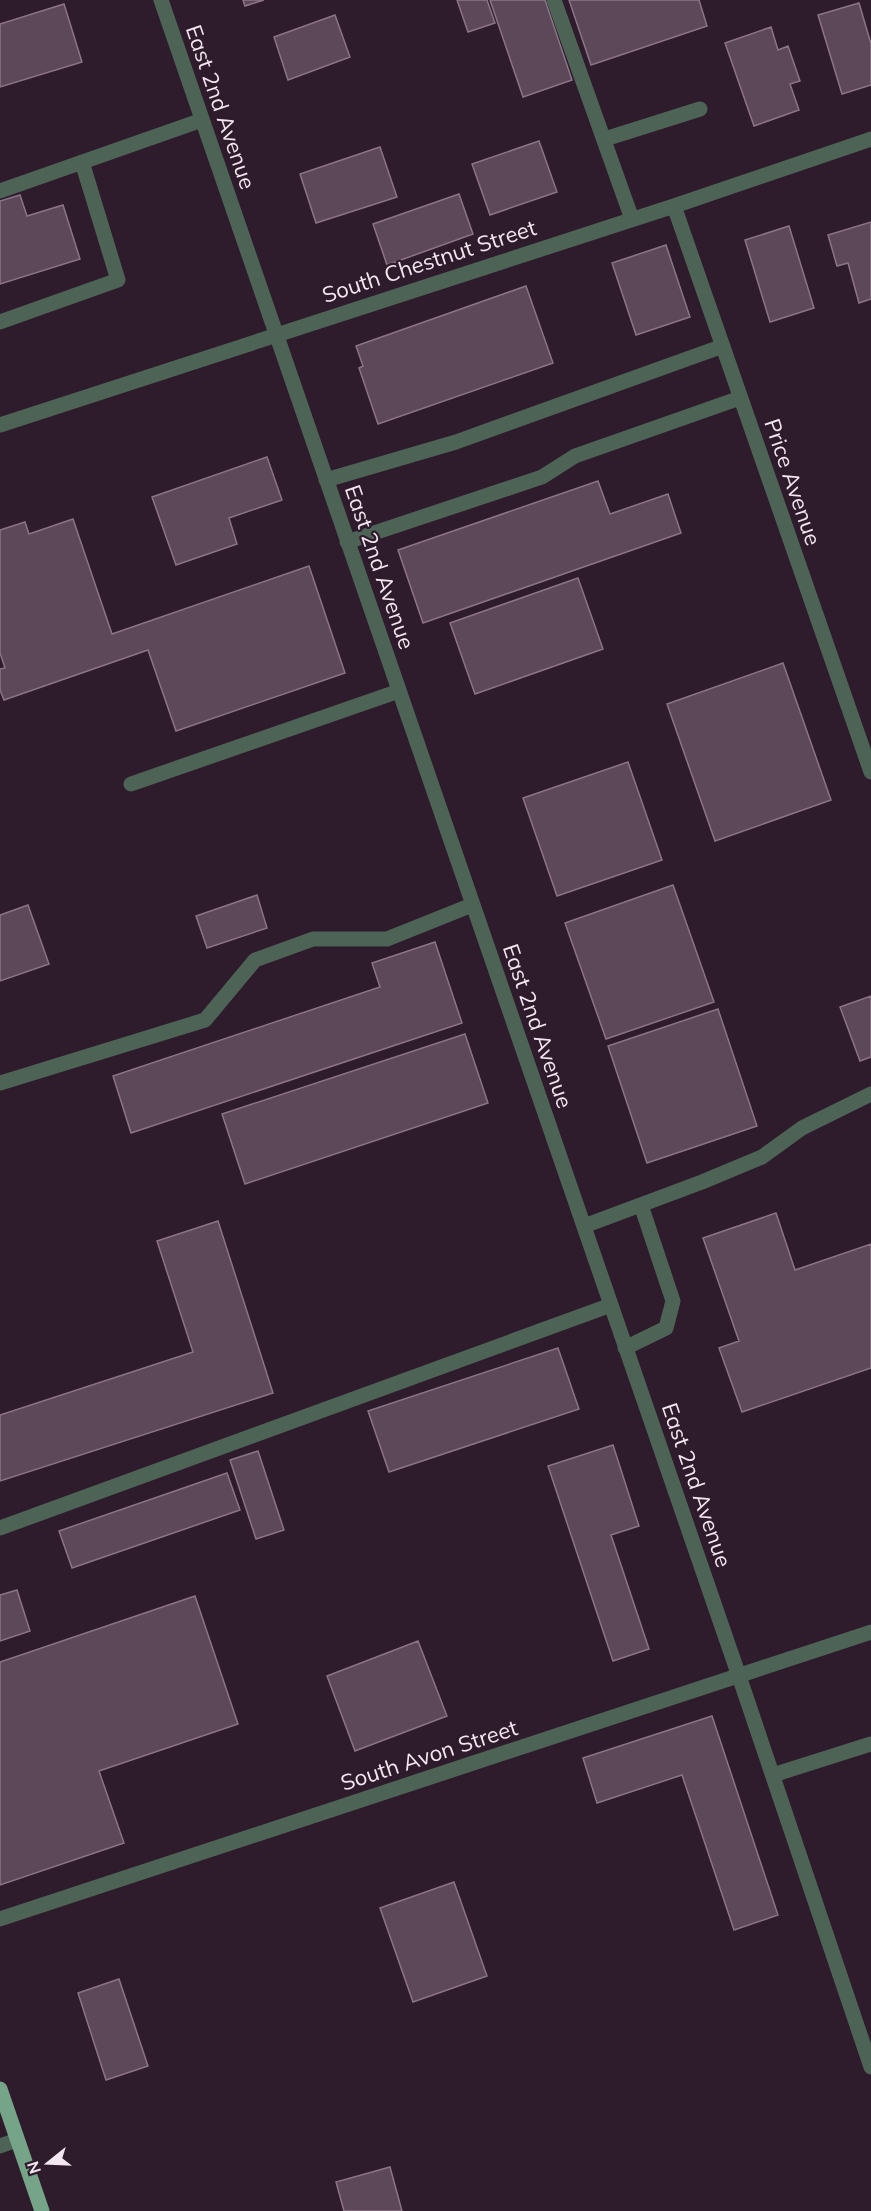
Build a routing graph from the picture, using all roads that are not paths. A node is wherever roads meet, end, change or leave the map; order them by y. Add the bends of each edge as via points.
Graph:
1 (161, 0) edge
2 (554, 0) edge
3 (700, 109) dead end
4 (202, 120) junction
5 (605, 139) junction
6 (871, 139) edge
7 (82, 162) junction
8 (0, 191) edge
9 (674, 206) junction
10 (632, 219) junction
11 (0, 322) edge
12 (276, 334) junction
13 (723, 346) junction
14 (740, 398) junction
15 (0, 425) edge
16 (326, 480) junction
17 (347, 542) junction
18 (399, 691) junction
19 (867, 747) edge
20 (871, 772) edge
21 (131, 784) dead end
22 (472, 905) junction
23 (0, 1083) edge
24 (871, 1094) edge
25 (641, 1205) junction
26 (584, 1226) junction
27 (611, 1305) junction
28 (626, 1348) junction
29 (0, 1528) edge
30 (871, 1632) edge
31 (739, 1676) junction
32 (871, 1744) edge
33 (773, 1776) junction
34 (0, 1919) edge
35 (871, 2067) edge
36 (0, 2091) edge
37 (17, 2140) junction
38 (0, 2146) edge
39 (42, 2211) edge

1 - 4 street, East 2nd Avenue
2 - 5 street
3 - 5 street
4 - 7 street
4 - 12 street, East 2nd Avenue
5 - 10 street
6 - 9 street, South Chestnut Street
7 - 8 street
7 - 11 street via 118,280
9 - 10 street, South Chestnut Street
9 - 13 street, Price Avenue
10 - 12 street, South Chestnut Street
12 - 15 street, South Chestnut Street
12 - 16 street, East 2nd Avenue
13 - 14 street, Price Avenue
13 - 16 street via 456,442
14 - 17 street via 575,456 542,477
14 - 19 street, Price Avenue
16 - 17 street, East 2nd Avenue
17 - 18 street, East 2nd Avenue
18 - 21 street
18 - 22 street, East 2nd Avenue
19 - 20 street, Price Avenue
22 - 23 street via 387,939 313,939 255,960 205,1020
22 - 26 street, East 2nd Avenue
24 - 25 street via 802,1128 762,1157
25 - 26 street
25 - 28 street via 673,1301 666,1328
26 - 27 street, East 2nd Avenue
27 - 28 street, East 2nd Avenue
27 - 29 street
28 - 31 street, East 2nd Avenue
30 - 31 street, South Avon Street
31 - 33 street, East 2nd Avenue
31 - 34 street, South Avon Street
32 - 33 street
33 - 35 street, East 2nd Avenue
36 - 37 main road
37 - 38 street
37 - 39 main road

